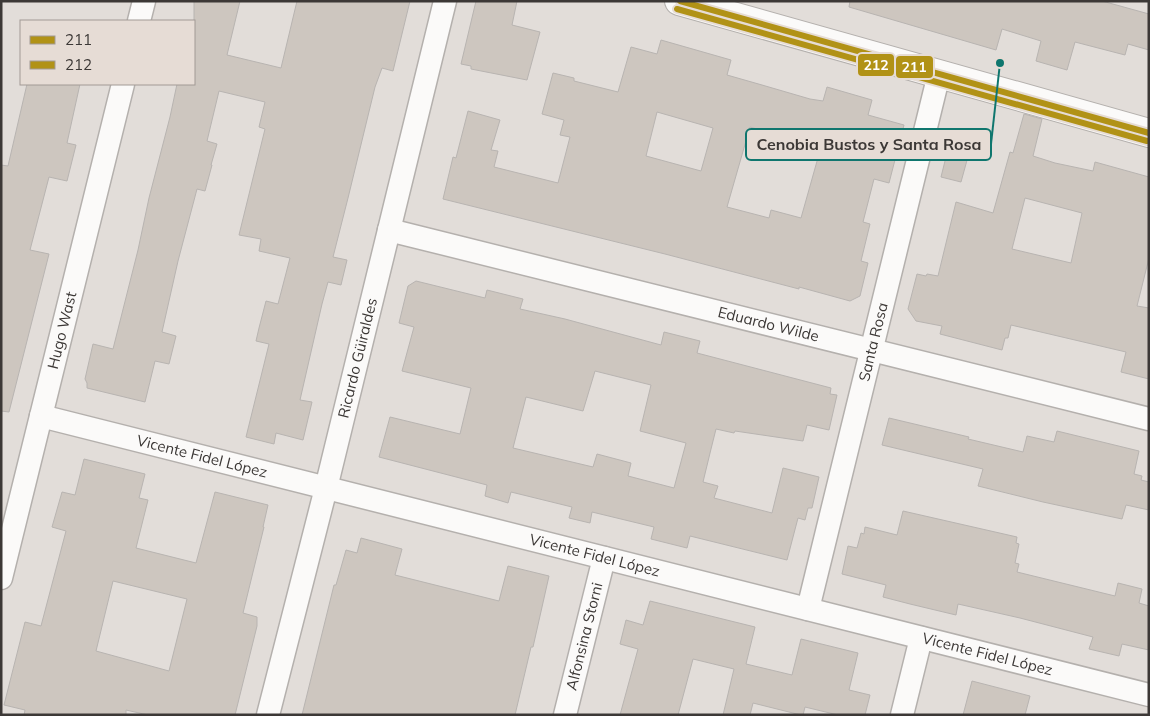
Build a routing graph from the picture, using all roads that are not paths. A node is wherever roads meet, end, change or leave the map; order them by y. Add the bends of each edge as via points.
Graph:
1 (144, 1) edge
2 (445, 1) edge
3 (679, 1) edge
4 (139, 20) edge
5 (939, 74) junction
6 (123, 85) edge
7 (1149, 133) edge
8 (389, 230) junction
9 (872, 350) junction
10 (41, 416) junction
11 (1149, 419) edge
12 (326, 488) junction
13 (604, 558) junction
14 (1, 578) edge
15 (808, 609) junction
16 (921, 638) junction
17 (1149, 695) edge
18 (268, 715) edge
19 (565, 715) edge
20 (902, 715) edge

1 - 4 street
2 - 8 street, Ricardo Güiraldes
3 - 5 street
5 - 7 street
5 - 9 street, Santa Rosa
6 - 10 street, Hugo Wast
8 - 9 street, Eduardo Wilde
8 - 12 street, Ricardo Güiraldes
9 - 11 street, Eduardo Wilde
9 - 15 street, Santa Rosa
10 - 12 street, Vicente Fidel López
10 - 14 street, Hugo Wast
12 - 13 street, Vicente Fidel López
12 - 18 street, Ricardo Güiraldes
13 - 15 street, Vicente Fidel López
13 - 19 street, Alfonsina Storni
15 - 16 street, Vicente Fidel López
16 - 17 street, Vicente Fidel López
16 - 20 street

